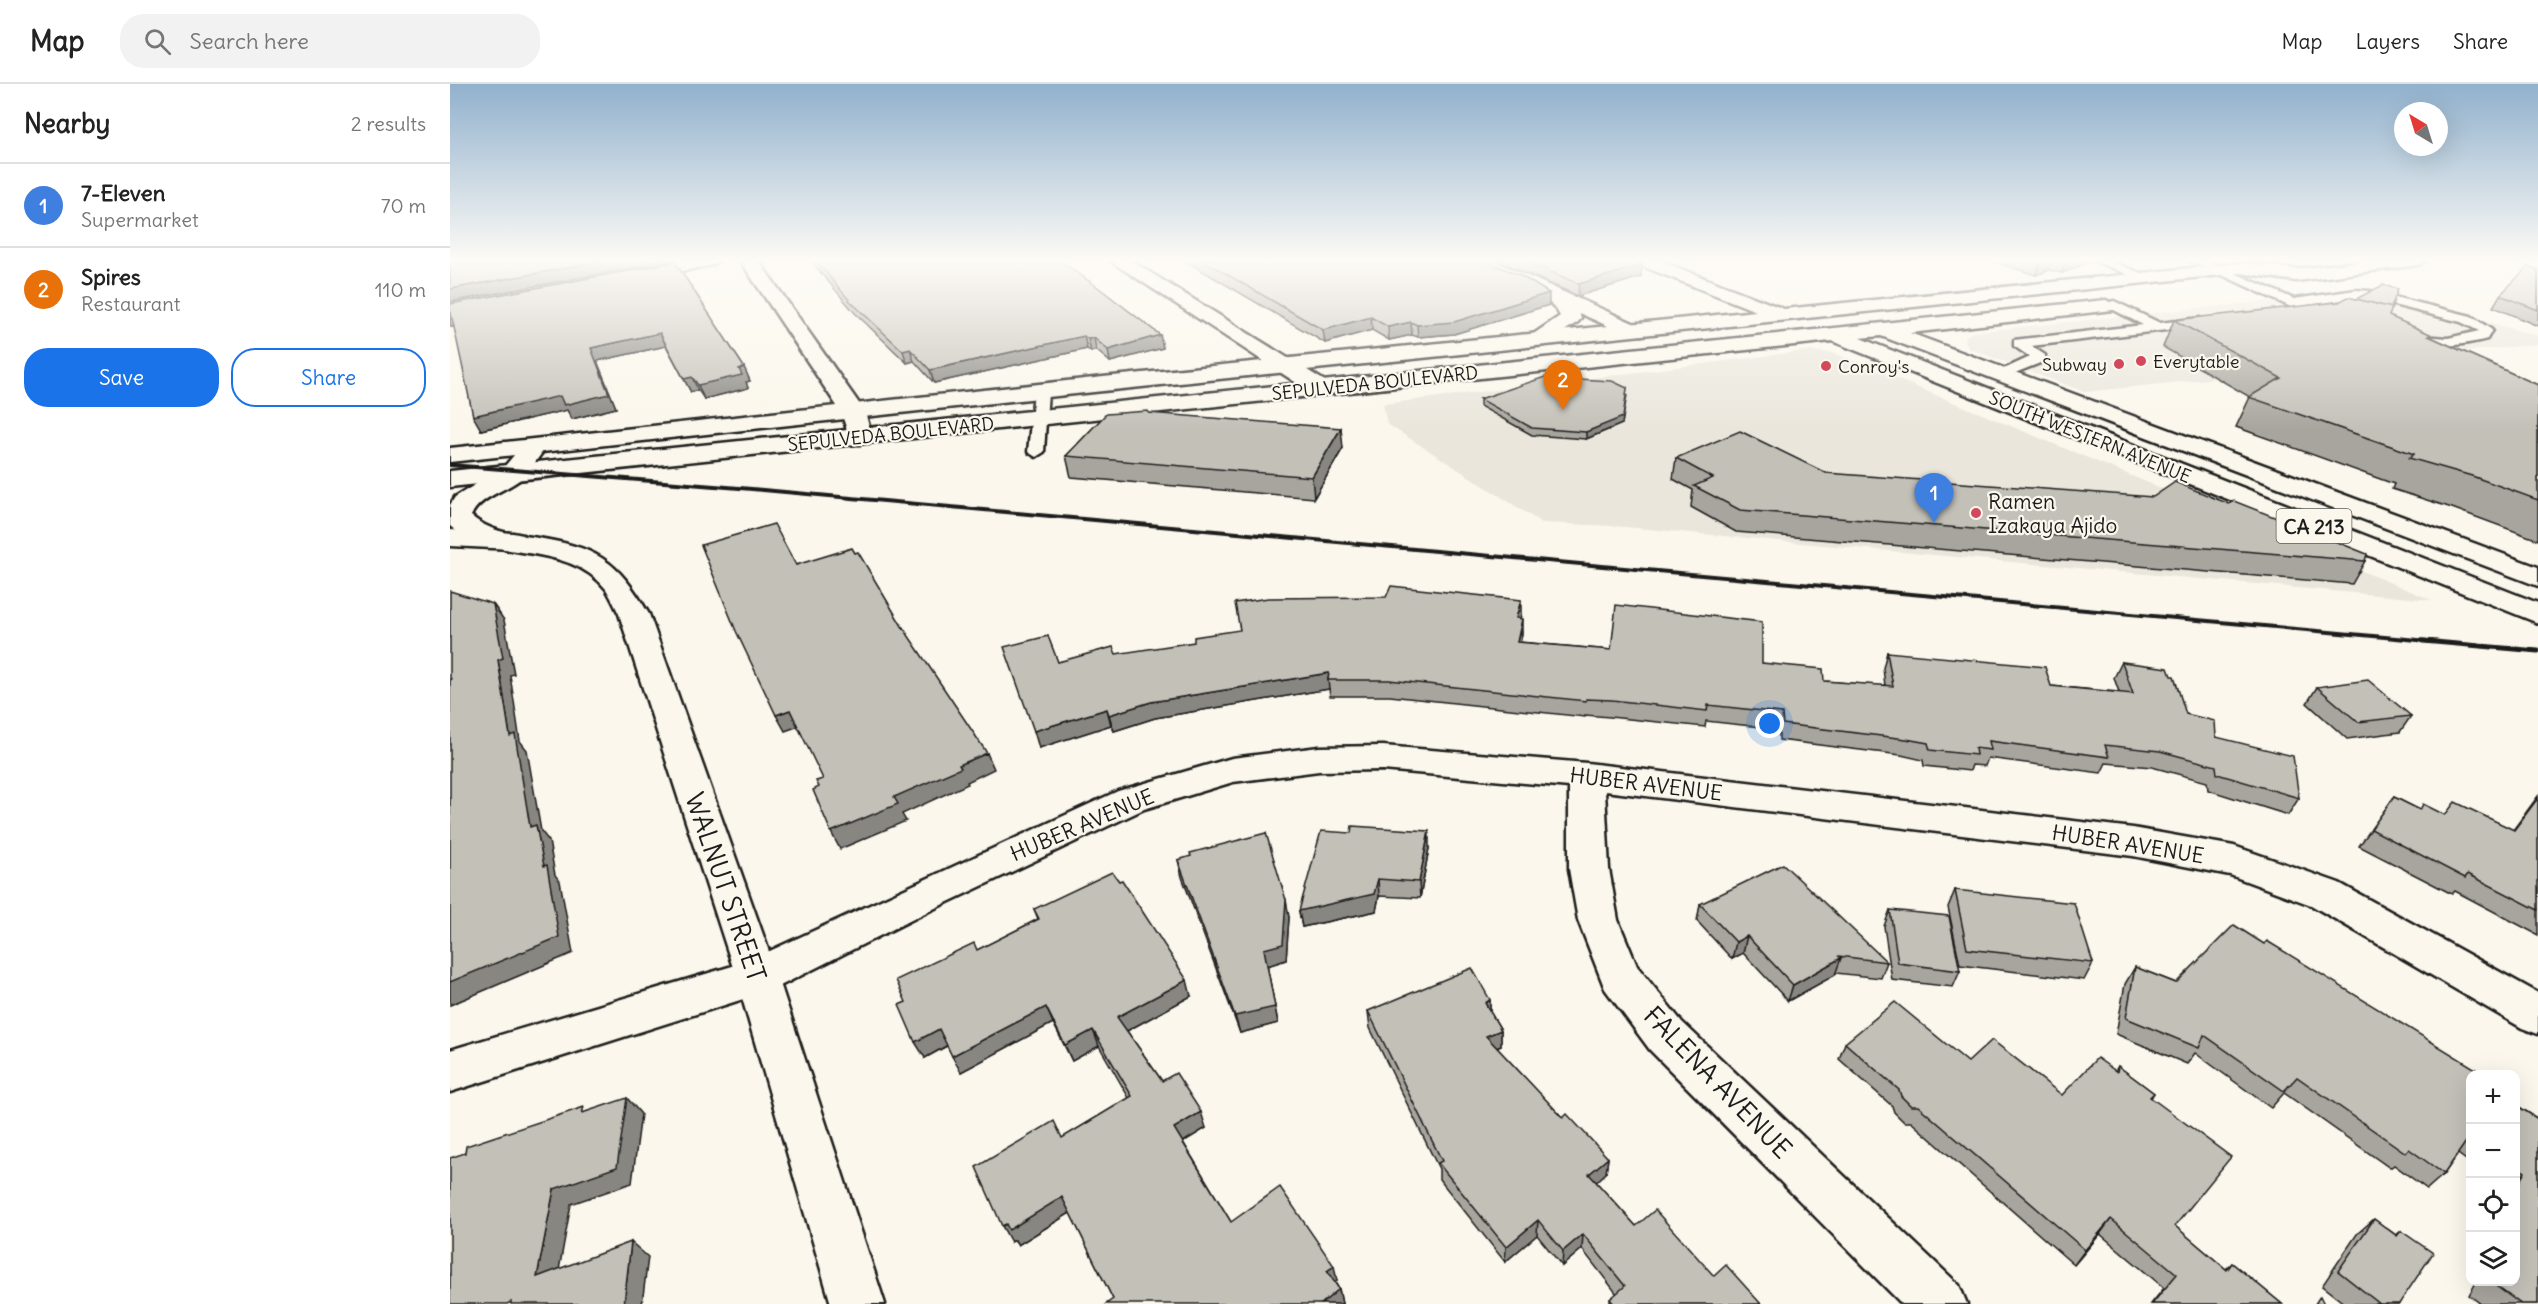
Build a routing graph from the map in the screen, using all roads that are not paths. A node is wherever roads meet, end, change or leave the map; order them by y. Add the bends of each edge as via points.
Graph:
1 (788, 317) edge
2 (1208, 317) edge
3 (1571, 317) edge
4 (1604, 317) edge
5 (1766, 317) edge
6 (1789, 317) edge
7 (1849, 317) edge
8 (2004, 317) edge
9 (2138, 317) edge
10 (2458, 317) edge
11 (2216, 320) edge
12 (2158, 327) junction
13 (1884, 330) junction
14 (1635, 331) junction
15 (2396, 333) edge
16 (1833, 335) junction
17 (1536, 341) junction
18 (1285, 366) junction
19 (2000, 374) junction
20 (1320, 388) junction
21 (1041, 391) junction
22 (853, 412) junction
23 (1039, 419) junction
24 (860, 436) junction
25 (1036, 452) dead end
26 (450, 455) edge
27 (524, 459) junction
28 (450, 479) edge
29 (450, 538) edge
30 (513, 541) junction
31 (2538, 578) edge
32 (2538, 614) edge
33 (1587, 776) junction
34 (757, 977) junction
35 (2538, 1015) edge
36 (450, 1071) edge
37 (858, 1304) edge
38 (1940, 1304) edge

1 - 22 main road
2 - 18 main road
3 - 17 main road
4 - 14 main road
5 - 14 main road, SEPULVEDA BOULEVARD
6 - 16 main road, SOUTH WESTERN AVENUE / CA 213
7 - 13 main road, SOUTH WESTERN AVENUE / CA 213
8 - 13 main road, SEPULVEDA BOULEVARD
9 - 12 lane
10 - 15 lane via 2486,330 2482,336 2470,339 2427,342
11 - 12 lane
12 - 19 lane via 2019,343 2040,358
13 - 16 main road, SEPULVEDA BOULEVARD
13 - 19 main road, SOUTH WESTERN AVENUE / CA 213
14 - 17 main road, SEPULVEDA BOULEVARD
16 - 20 main road, SEPULVEDA BOULEVARD
16 - 32 main road, SOUTH WESTERN AVENUE / CA 213
17 - 18 main road, SEPULVEDA BOULEVARD
18 - 20 main road
18 - 21 main road, SEPULVEDA BOULEVARD
19 - 31 main road, SOUTH WESTERN AVENUE / CA 213
20 - 23 main road, SEPULVEDA BOULEVARD
21 - 22 main road, SEPULVEDA BOULEVARD
21 - 23 lane
22 - 24 main road
22 - 27 main road, SEPULVEDA BOULEVARD
23 - 24 main road, SEPULVEDA BOULEVARD
23 - 25 lane
24 - 27 main road, SEPULVEDA BOULEVARD
26 - 27 main road, SEPULVEDA BOULEVARD
27 - 28 main road, SEPULVEDA BOULEVARD
27 - 30 main road, WALNUT STREET via 464,503 456,518 465,528 481,535
29 - 30 main road, WALNUT STREET
30 - 34 main road, WALNUT STREET via 560,548 593,562 615,582 634,614
33 - 34 main road, HUBER AVENUE via 1383,758 1318,759 1232,770 1131,800
33 - 35 main road, HUBER AVENUE via 2133,842 2234,861 2325,894
33 - 38 main road, FALENA AVENUE via 1589,869 1598,920 1620,976 1666,1035
34 - 36 main road, HUBER AVENUE
34 - 37 main road, WALNUT STREET

